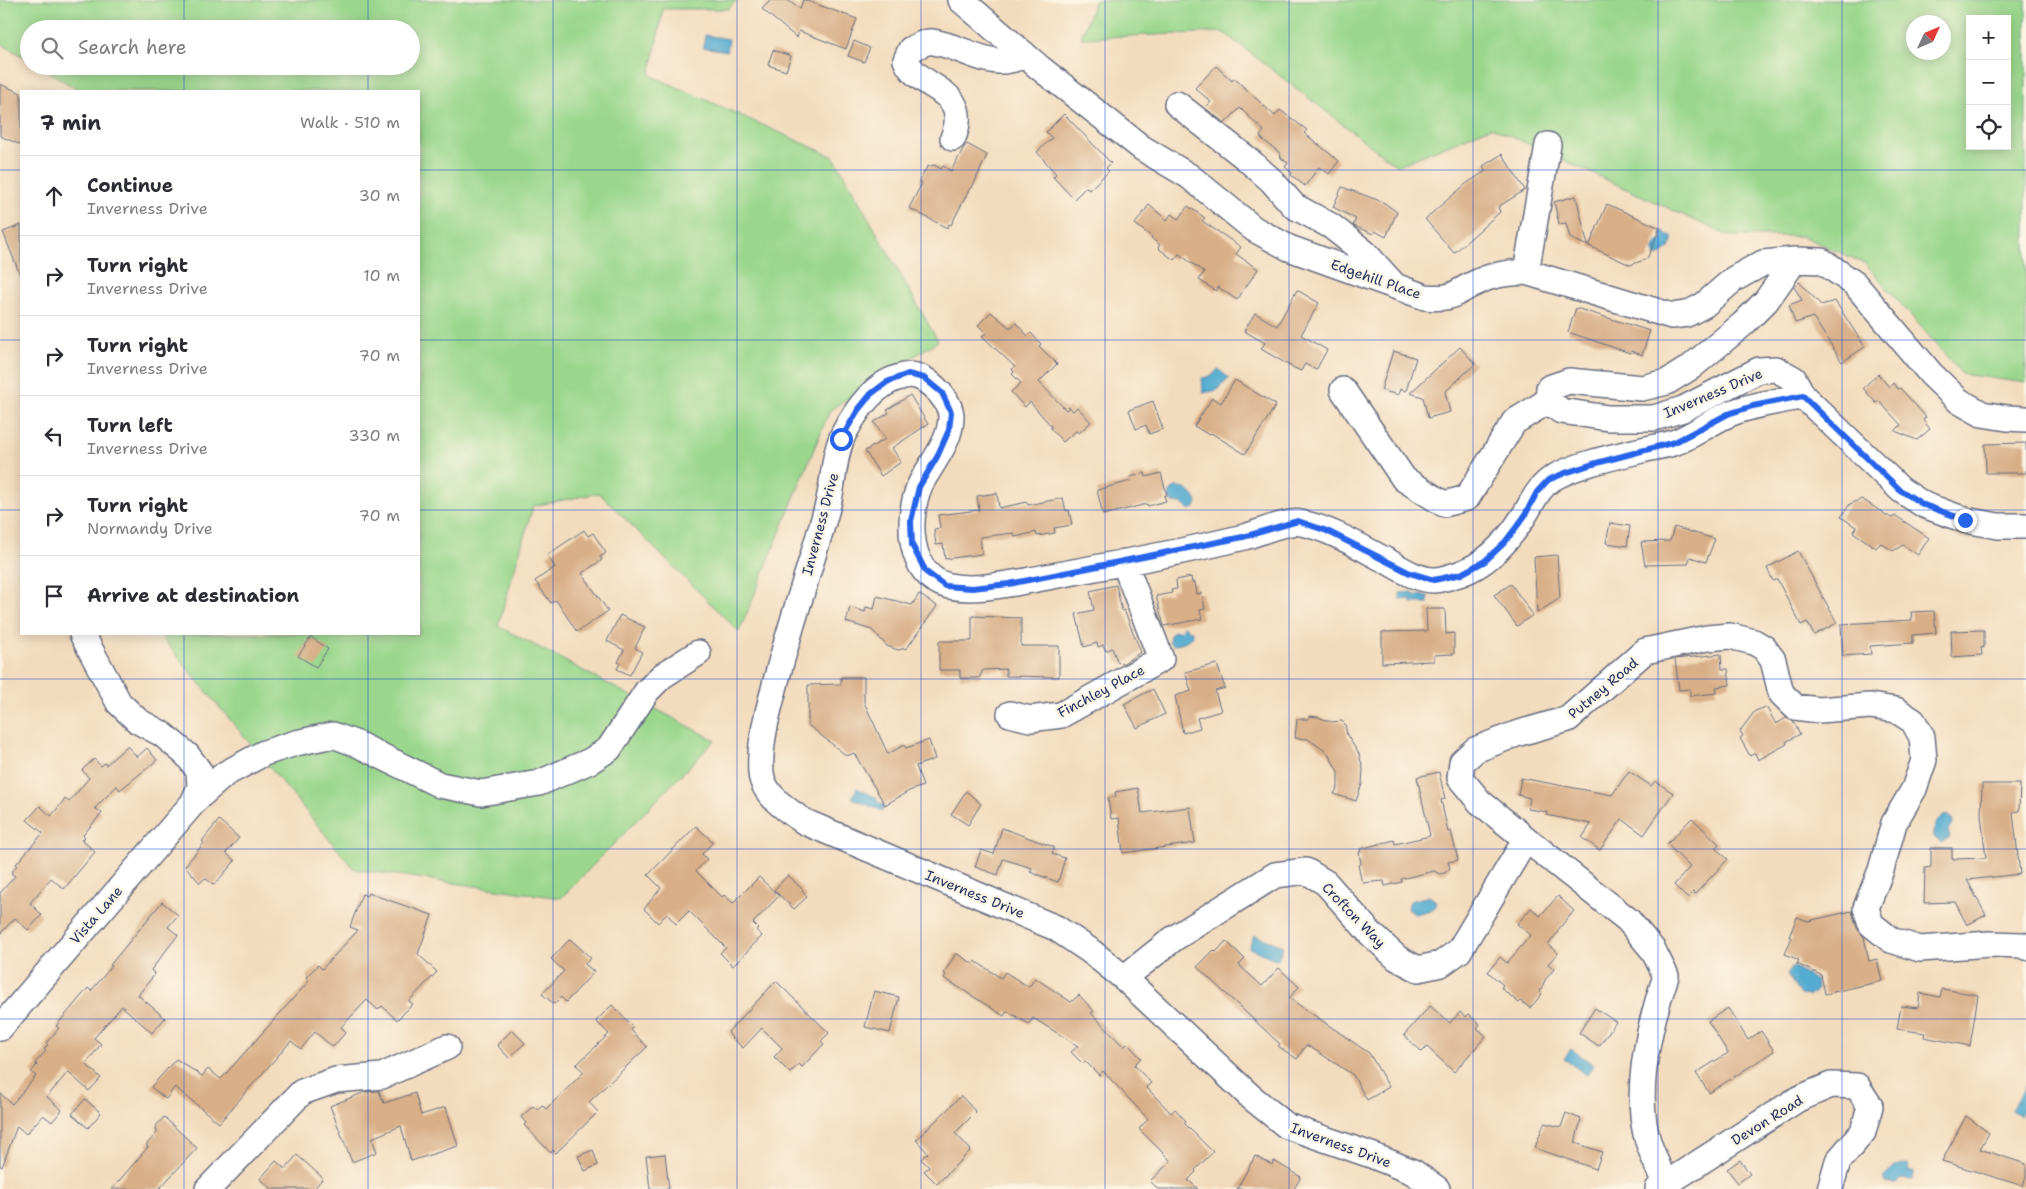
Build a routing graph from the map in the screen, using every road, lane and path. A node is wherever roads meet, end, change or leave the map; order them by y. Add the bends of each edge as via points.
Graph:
1 (961, 0) edge
2 (1024, 54) junction
3 (1177, 104) dead end
4 (953, 138) dead end
5 (1548, 144) dead end
6 (1794, 260) junction
7 (1526, 272) junction
8 (1396, 287) junction
9 (1343, 390) dead end
10 (1803, 396) junction
11 (1548, 401) junction
12 (2026, 419) edge
13 (2026, 526) edge
14 (1124, 562) junction
15 (83, 635) edge
16 (698, 653) dead end
17 (1010, 714) dead end
18 (193, 802) junction
19 (1523, 844) junction
20 (2026, 947) edge
21 (1124, 978) junction
22 (0, 1028) edge
23 (447, 1047) dead end
24 (1662, 1187) edge
25 (208, 1189) edge
26 (1436, 1189) edge
27 (1830, 1189) edge

1 - 2 street, Edgehill Place
2 - 4 street via 1000,63 932,42 911,49 906,60 909,68 952,100 957,116
2 - 8 street, Edgehill Place via 1142,148 1189,176 1254,229 1280,244
3 - 8 street via 1246,158 1294,206 1331,226 1364,252
5 - 7 street
6 - 7 street, Edgehill Place via 1763,263 1734,279 1704,305 1687,314 1672,316
6 - 11 street, Inverness Drive via 1766,301 1743,324 1692,367 1667,382 1642,388 1569,381 1549,388
6 - 12 street via 1822,261 1855,284 1931,374 1959,401 1982,414
7 - 8 street, Edgehill Place via 1479,281 1459,294 1443,299
9 - 11 street via 1404,479 1444,504 1467,498 1514,422
10 - 11 street, Inverness Drive via 1794,379 1776,370 1759,370 1683,409 1654,418 1608,418 1561,411
10 - 13 street via 1900,490 1924,505 1965,520 1998,526
10 - 14 street, Inverness Drive via 1728,414 1675,442 1601,461 1548,480 1505,542 1485,561 1461,574 1434,580 1410,573 1327,531 1298,521 1243,537
14 - 17 street, Finchley Place via 1161,659 1061,715 1030,719
14 - 21 street, Inverness Drive via 972,588 945,586 926,572 912,545 911,521 919,487 949,430 951,412 942,393 924,378 908,374 887,382 858,410 841,439 829,503 766,718 761,778 789,812 805,822 1056,928
15 - 18 street via 119,703 138,721 162,734 199,771 200,786
16 - 18 street, Vista Lane via 662,676 647,691 609,749 539,784 481,793 440,785 357,744 333,736 264,753 225,774
18 - 22 street, Vista Lane
19 - 20 street, Putney Road via 1460,778 1462,762 1475,750 1568,719 1646,651 1730,636 1764,648 1773,660 1781,694 1795,707 1819,710 1870,706 1896,710 1913,721 1922,737 1924,760 1914,789 1894,823 1866,908 1870,924 1891,940 1920,949 1990,944
19 - 21 street, Crofton Way via 1459,951 1441,964 1418,969 1397,958 1326,883 1306,871 1275,874 1173,939
19 - 24 street, Putney Road via 1628,920 1653,950 1666,976 1649,1029 1642,1095 1646,1134
21 - 26 street, Inverness Drive via 1251,1097 1287,1126 1413,1172
23 - 25 street via 382,1076 336,1080 302,1092
24 - 27 street, Devon Road via 1798,1099 1831,1085 1858,1086 1870,1106 1863,1132 1838,1161

